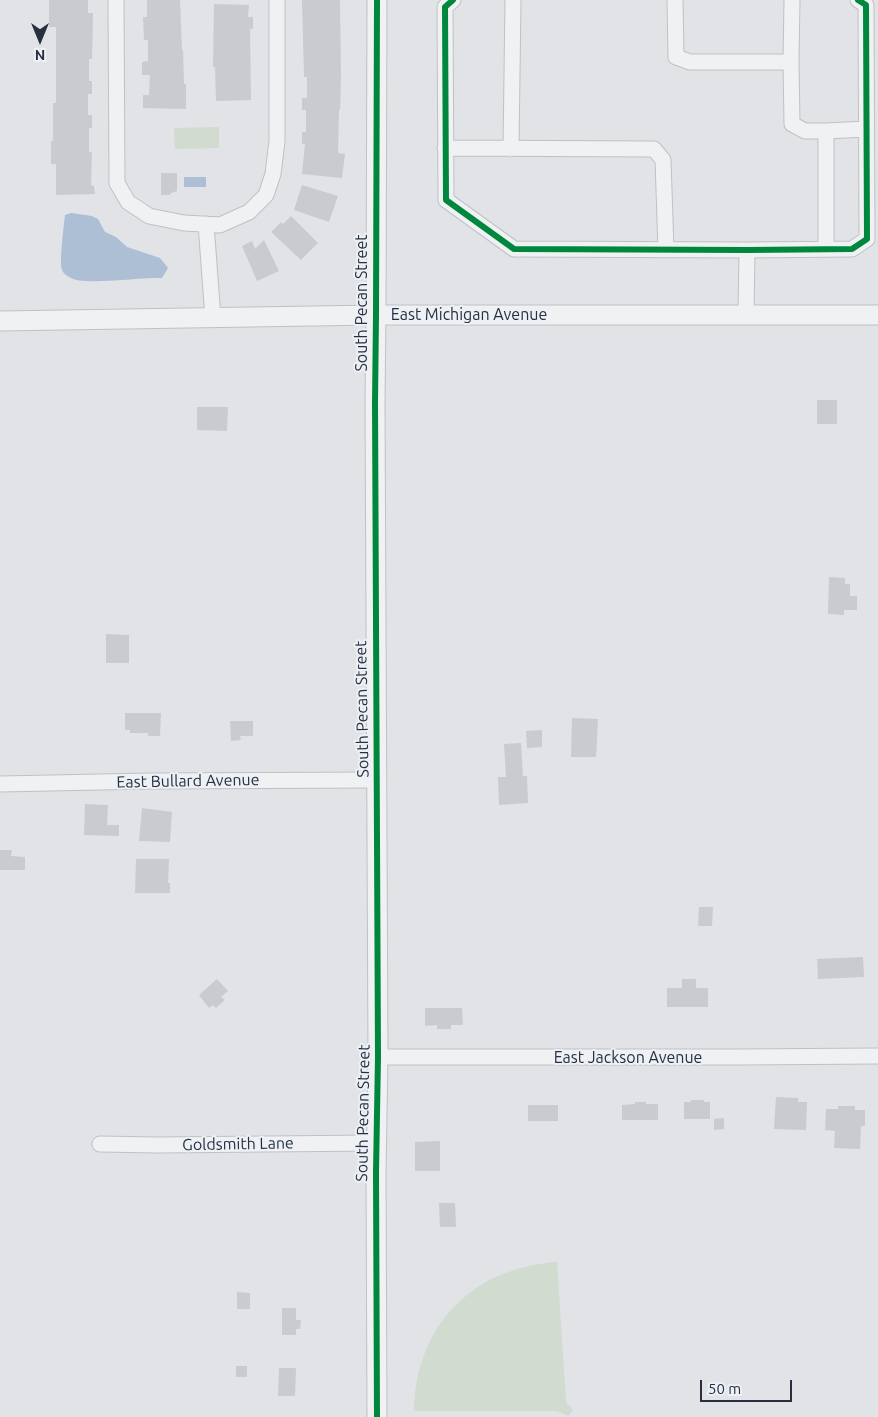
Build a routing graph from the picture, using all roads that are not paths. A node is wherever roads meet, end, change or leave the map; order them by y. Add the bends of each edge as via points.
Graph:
1 (116, 0) edge
2 (277, 0) edge
3 (377, 0) edge
4 (453, 0) edge
5 (513, 0) edge
6 (675, 0) edge
7 (792, 0) edge
8 (858, 0) edge
9 (791, 62) junction
10 (866, 129) junction
11 (826, 131) junction
12 (445, 148) junction
13 (511, 148) junction
14 (206, 224) junction
15 (826, 249) junction
16 (666, 250) junction
17 (747, 250) junction
18 (878, 314) edge
19 (376, 315) junction
20 (746, 315) junction
21 (213, 318) junction
22 (0, 321) edge
23 (376, 780) junction
24 (0, 784) edge
25 (878, 1056) edge
26 (378, 1057) junction
27 (376, 1143) junction
28 (100, 1144) dead end
29 (377, 1417) edge

1 - 14 street via 117,183 128,202 149,216
2 - 14 street via 274,174 266,195 249,212 220,224
3 - 19 street, South Pecan Street
4 - 12 street via 445,6
5 - 13 street
6 - 9 street via 676,57 690,62
7 - 9 street
8 - 10 street via 866,5
9 - 11 street via 792,124 805,131
10 - 11 street
10 - 15 street via 867,239 852,249
11 - 15 street
12 - 13 street
12 - 16 street via 446,200 514,249
13 - 16 street via 654,149 663,160
14 - 21 street
15 - 17 street
16 - 17 street
17 - 20 street
18 - 20 street, East Michigan Avenue
19 - 20 street, East Michigan Avenue
19 - 21 street, East Michigan Avenue
19 - 23 street, South Pecan Street
21 - 22 street, East Michigan Avenue
23 - 24 street, East Bullard Avenue
23 - 26 street, South Pecan Street
25 - 26 street, East Jackson Avenue
26 - 27 street, South Pecan Street
27 - 28 street, Goldsmith Lane
27 - 29 street, South Pecan Street

